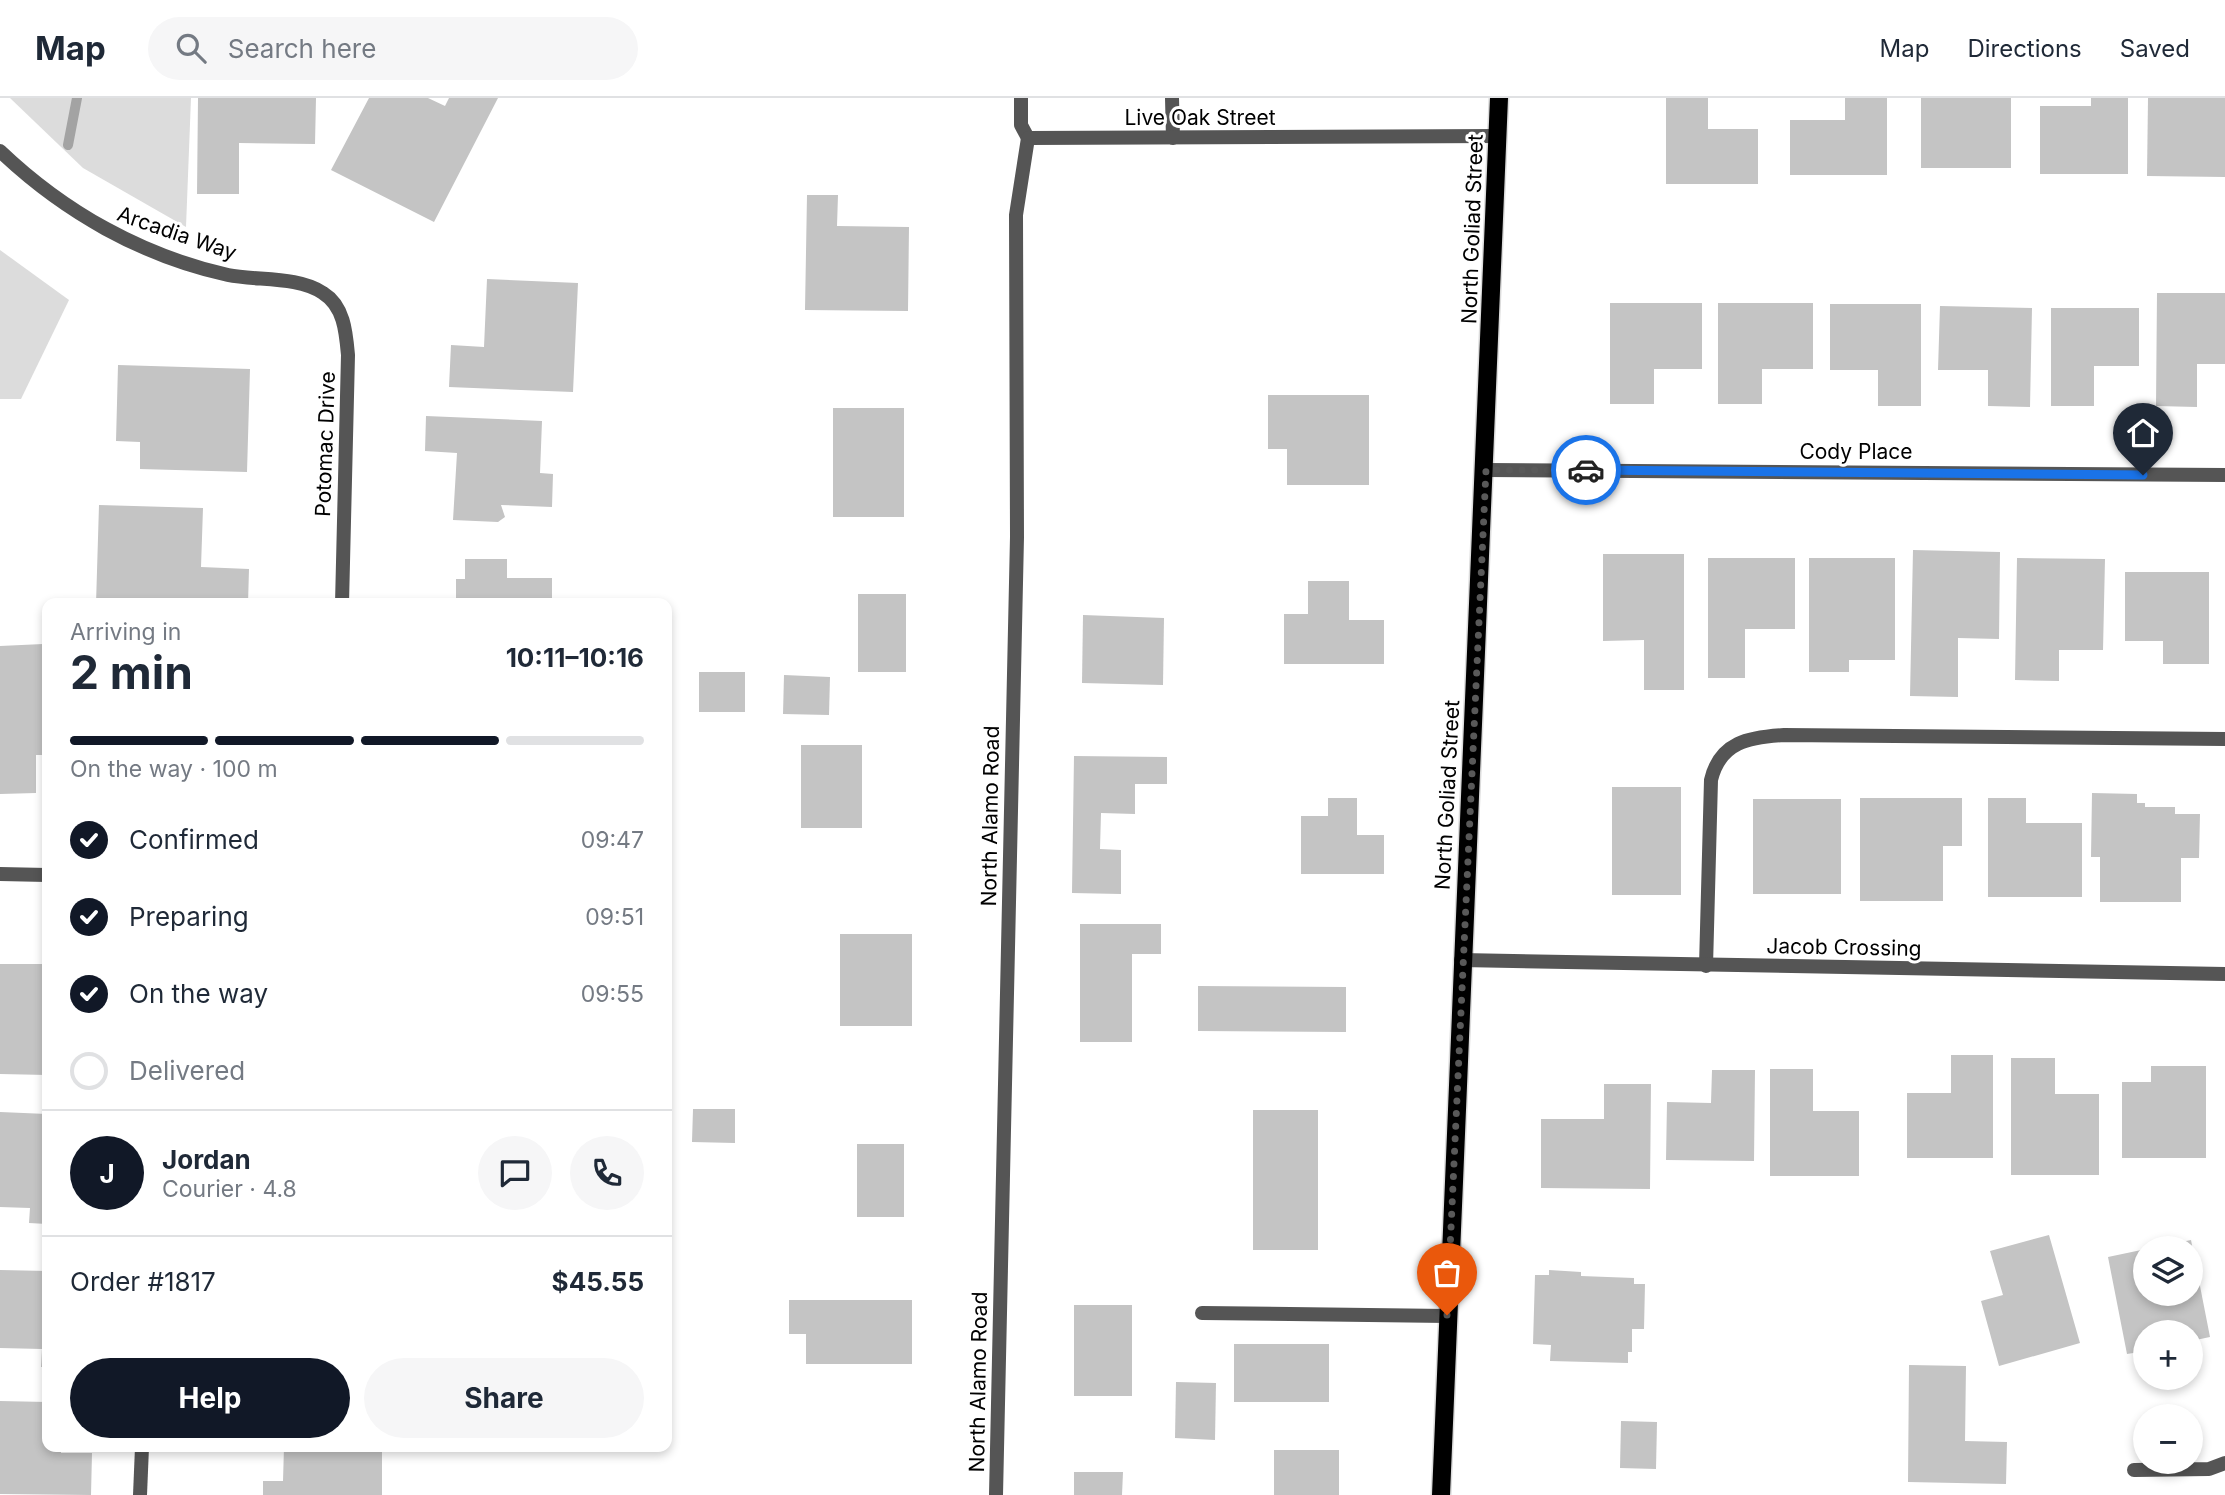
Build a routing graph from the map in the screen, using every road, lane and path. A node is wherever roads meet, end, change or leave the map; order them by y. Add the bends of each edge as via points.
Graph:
1 (1021, 98) edge
2 (1172, 98) edge
3 (1499, 98) edge
4 (1498, 136) junction
5 (1028, 138) junction
6 (1173, 138) junction
7 (0, 151) edge
8 (323, 293) joint
9 (1486, 470) junction
10 (2225, 475) edge
11 (342, 598) edge
12 (2225, 739) edge
13 (0, 874) edge
14 (42, 875) edge
15 (1461, 960) junction
16 (1706, 966) junction
17 (2225, 974) edge
18 (1202, 1313) dead end
19 (1447, 1315) junction
20 (142, 1452) edge
21 (2225, 1463) edge
22 (2203, 1469) edge
23 (140, 1495) edge
24 (996, 1495) edge
25 (1441, 1495) edge

1 - 5 street via 1021,125
2 - 6 street
3 - 4 main road, North Goliad Street
4 - 6 street, Live Oak Street
4 - 9 main road, North Goliad Street
5 - 6 street, Live Oak Street
5 - 24 street, North Alamo Road via 1016,215 1017,537
7 - 8 street, Arcadia Way via 31,180 94,225 137,244 228,275 304,285
8 - 11 street, Potomac Drive via 338,308 348,355
9 - 10 street, Cody Place
9 - 15 main road, North Goliad Street
12 - 16 street via 1784,735 1740,741 1725,750 1710,780
13 - 14 street
15 - 16 street, Jacob Crossing
15 - 19 main road, North Goliad Street
16 - 17 street, Jacob Crossing
18 - 19 street
19 - 25 main road, North Goliad Street
20 - 23 street
21 - 22 street

